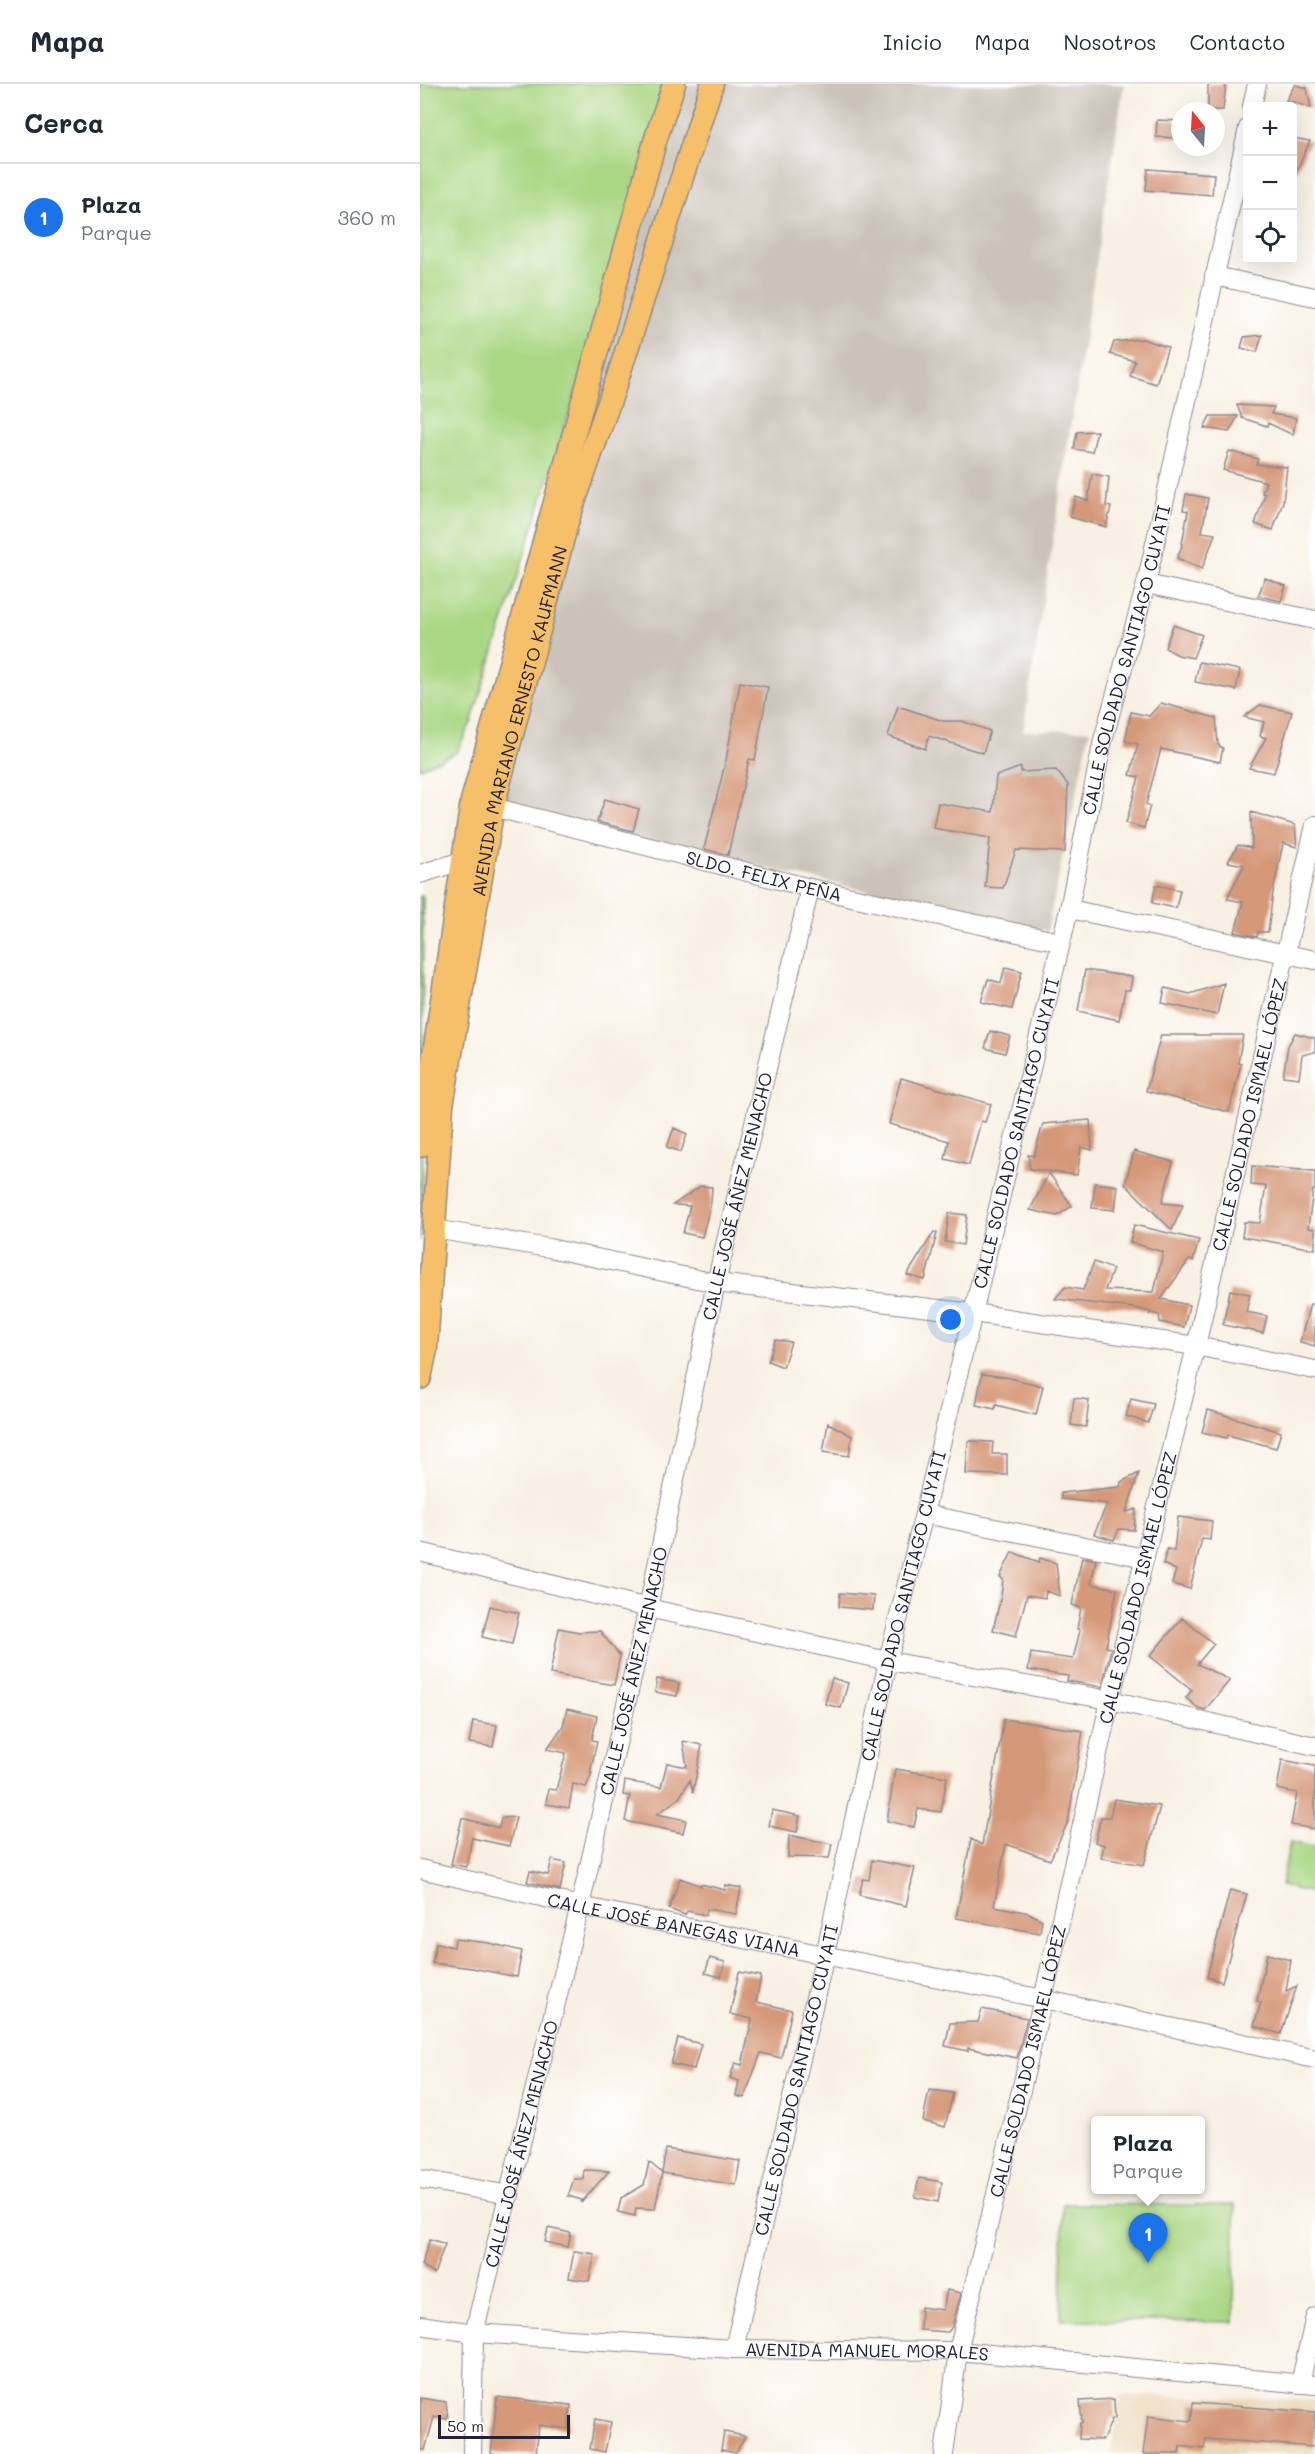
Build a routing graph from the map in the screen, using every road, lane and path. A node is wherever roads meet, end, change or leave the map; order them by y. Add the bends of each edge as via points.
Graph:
1 (674, 84) edge
2 (712, 84) edge
3 (1257, 84) edge
4 (1253, 102) edge
5 (1243, 150) edge
6 (1214, 276) junction
7 (1315, 297) edge
8 (1146, 584) junction
9 (1315, 621) edge
10 (483, 804) junction
11 (1315, 825) edge
12 (472, 864) junction
13 (420, 874) edge
14 (810, 888) junction
15 (1069, 909) junction
16 (1060, 942) junction
17 (1284, 954) junction
18 (1315, 960) edge
19 (420, 1146) edge
20 (434, 1229) junction
21 (716, 1283) junction
22 (973, 1313) junction
23 (1196, 1346) junction
24 (1315, 1370) edge
25 (420, 1378) edge
26 (924, 1514) junction
27 (420, 1552) edge
28 (1145, 1558) junction
29 (648, 1608) junction
30 (888, 1661) junction
31 (1110, 1700) junction
32 (1315, 1746) edge
33 (420, 1869) edge
34 (580, 1906) junction
35 (825, 1954) junction
36 (1043, 1999) junction
37 (1315, 2059) edge
38 (420, 2179) edge
39 (510, 2195) junction
40 (1315, 2317) edge
41 (420, 2325) edge
42 (474, 2333) junction
43 (734, 2349) junction
44 (958, 2351) junction
45 (1307, 2385) edge
46 (472, 2454) edge
47 (944, 2454) edge

1 - 10 main road, AVENIDA MARIANO ERNESTO KAUFMANN via 656,138
2 - 10 main road, AVENIDA MARIANO ERNESTO KAUFMANN via 618,380 568,519
3 - 4 street
5 - 6 street, CALLE SOLDADO SANTIAGO CUYATI
6 - 7 street
6 - 8 street, CALLE SOLDADO SANTIAGO CUYATI
8 - 9 street
8 - 15 street, CALLE SOLDADO SANTIAGO CUYATI via 1103,740
10 - 12 main road, AVENIDA MARIANO ERNESTO KAUFMANN
10 - 14 street, SLDO. FELIX PEÑA
11 - 17 street, CALLE SOLDADO ISMAEL LÓPEZ
12 - 13 street
12 - 19 main road, AVENIDA MARIANO ERNESTO KAUFMANN
12 - 20 main road, AVENIDA MARIANO ERNESTO KAUFMANN via 442,1106
14 - 16 street, SLDO. FELIX PEÑA
14 - 21 street, CALLE JOSÉ ÁÑEZ MENACHO
15 - 16 street, CALLE SOLDADO SANTIAGO CUYATI
15 - 17 street
16 - 22 street, CALLE SOLDADO SANTIAGO CUYATI
17 - 18 street
17 - 23 street, CALLE SOLDADO ISMAEL LÓPEZ
20 - 21 street
20 - 25 main road, AVENIDA MARIANO ERNESTO KAUFMANN via 426,1349
21 - 22 street
21 - 29 street, CALLE JOSÉ ÁÑEZ MENACHO
22 - 23 street
22 - 26 street, CALLE SOLDADO SANTIAGO CUYATI
23 - 24 street
23 - 28 street, CALLE SOLDADO ISMAEL LÓPEZ
26 - 28 street
26 - 30 street, CALLE SOLDADO SANTIAGO CUYATI
27 - 29 street
28 - 31 street, CALLE SOLDADO ISMAEL LÓPEZ
29 - 30 street
29 - 34 street, CALLE JOSÉ ÁÑEZ MENACHO
30 - 31 street
30 - 35 street, CALLE SOLDADO SANTIAGO CUYATI
31 - 32 street
31 - 36 street, CALLE SOLDADO ISMAEL LÓPEZ
33 - 34 street, CALLE JOSÉ BANEGAS VIANA
34 - 35 street, CALLE JOSÉ BANEGAS VIANA
34 - 39 street, CALLE JOSÉ ÁÑEZ MENACHO
35 - 36 street, CALLE JOSÉ BANEGAS VIANA
35 - 43 street, CALLE SOLDADO SANTIAGO CUYATI
36 - 37 street, CALLE JOSÉ BANEGAS VIANA
36 - 44 street, CALLE SOLDADO ISMAEL LÓPEZ
38 - 39 street
39 - 42 street, CALLE JOSÉ ÁÑEZ MENACHO
40 - 45 street
41 - 42 street, AVENIDA MANUEL MORALES
42 - 43 street, AVENIDA MANUEL MORALES
42 - 46 street, CALLE JOSÉ ÁÑEZ MENACHO
43 - 44 street, AVENIDA MANUEL MORALES
44 - 45 street, AVENIDA MANUEL MORALES
44 - 47 street, CALLE SOLDADO ISMAEL LÓPEZ

